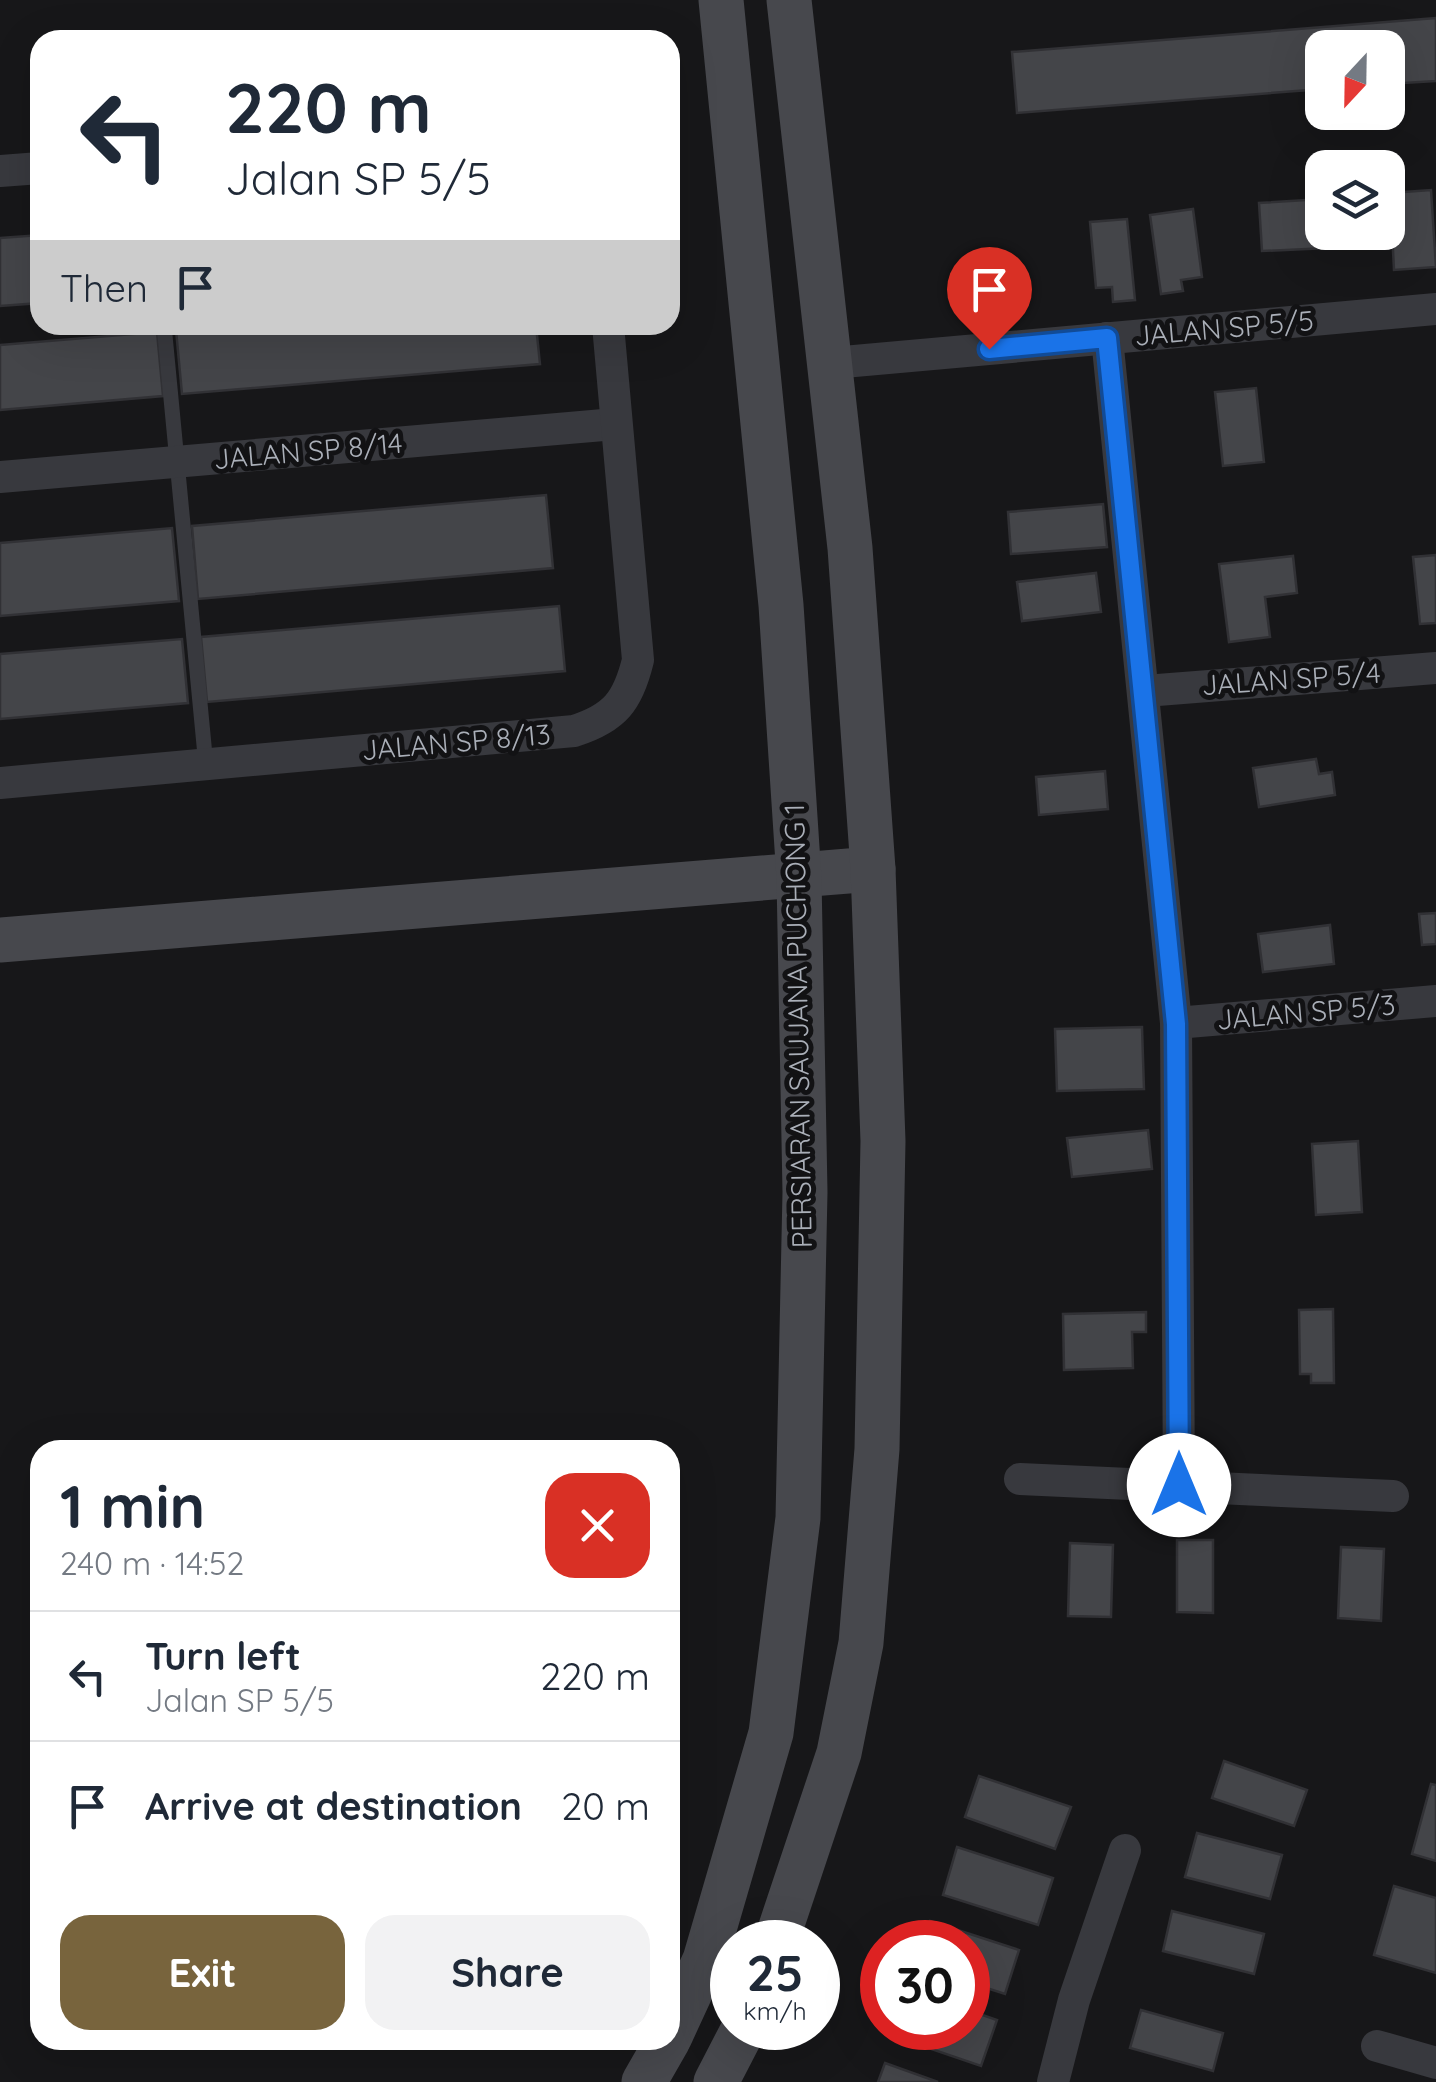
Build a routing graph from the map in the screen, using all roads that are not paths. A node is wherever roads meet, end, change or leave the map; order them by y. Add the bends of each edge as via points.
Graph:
1 (721, 0) edge
2 (789, 0) edge
3 (30, 169) edge
4 (0, 171) edge
5 (1436, 310) edge
6 (165, 335) edge
7 (609, 335) edge
8 (1107, 338) junction
9 (832, 362) junction
10 (616, 424) junction
11 (177, 462) junction
12 (0, 477) edge
13 (1436, 668) edge
14 (1146, 690) junction
15 (206, 766) junction
16 (0, 783) edge
17 (873, 869) junction
18 (799, 878) junction
19 (0, 940) edge
20 (1436, 1001) edge
21 (1176, 1024) junction
22 (1020, 1479) dead end
23 (1179, 1485) junction
24 (1394, 1496) dead end
25 (1125, 1850) dead end
26 (783, 1920) edge
27 (680, 2014) edge
28 (1377, 2046) dead end
29 (662, 2050) edge
30 (733, 2050) edge
31 (1436, 2063) edge
32 (644, 2082) edge
33 (716, 2082) edge
34 (1053, 2082) edge

1 - 18 street, PERSIARAN SAUJANA PUCHONG 1 via 781,605
2 - 9 street
3 - 4 street
5 - 8 street, JALAN SP 5/5
6 - 11 lane
7 - 10 street, JALAN SP 8/13
8 - 9 street, JALAN SP 5/5
8 - 14 street
9 - 17 street
10 - 11 street, JALAN SP 8/14
10 - 15 street, JALAN SP 8/13 via 638,660 617,708 599,723 574,730
11 - 12 street, JALAN SP 8/14
11 - 15 lane
13 - 14 street, JALAN SP 5/4
14 - 21 street
15 - 16 street, JALAN SP 8/13
17 - 18 street
17 - 26 street via 884,1140 877,1449 861,1643 839,1753
18 - 19 street
18 - 27 street, PERSIARAN SAUJANA PUCHONG 1 via 804,1192 798,1518 771,1734 705,1960
20 - 21 street, JALAN SP 5/3
21 - 23 street
22 - 23 street
23 - 24 street
25 - 34 street
28 - 31 street
29 - 32 street, PERSIARAN SAUJANA PUCHONG 1
30 - 33 street

